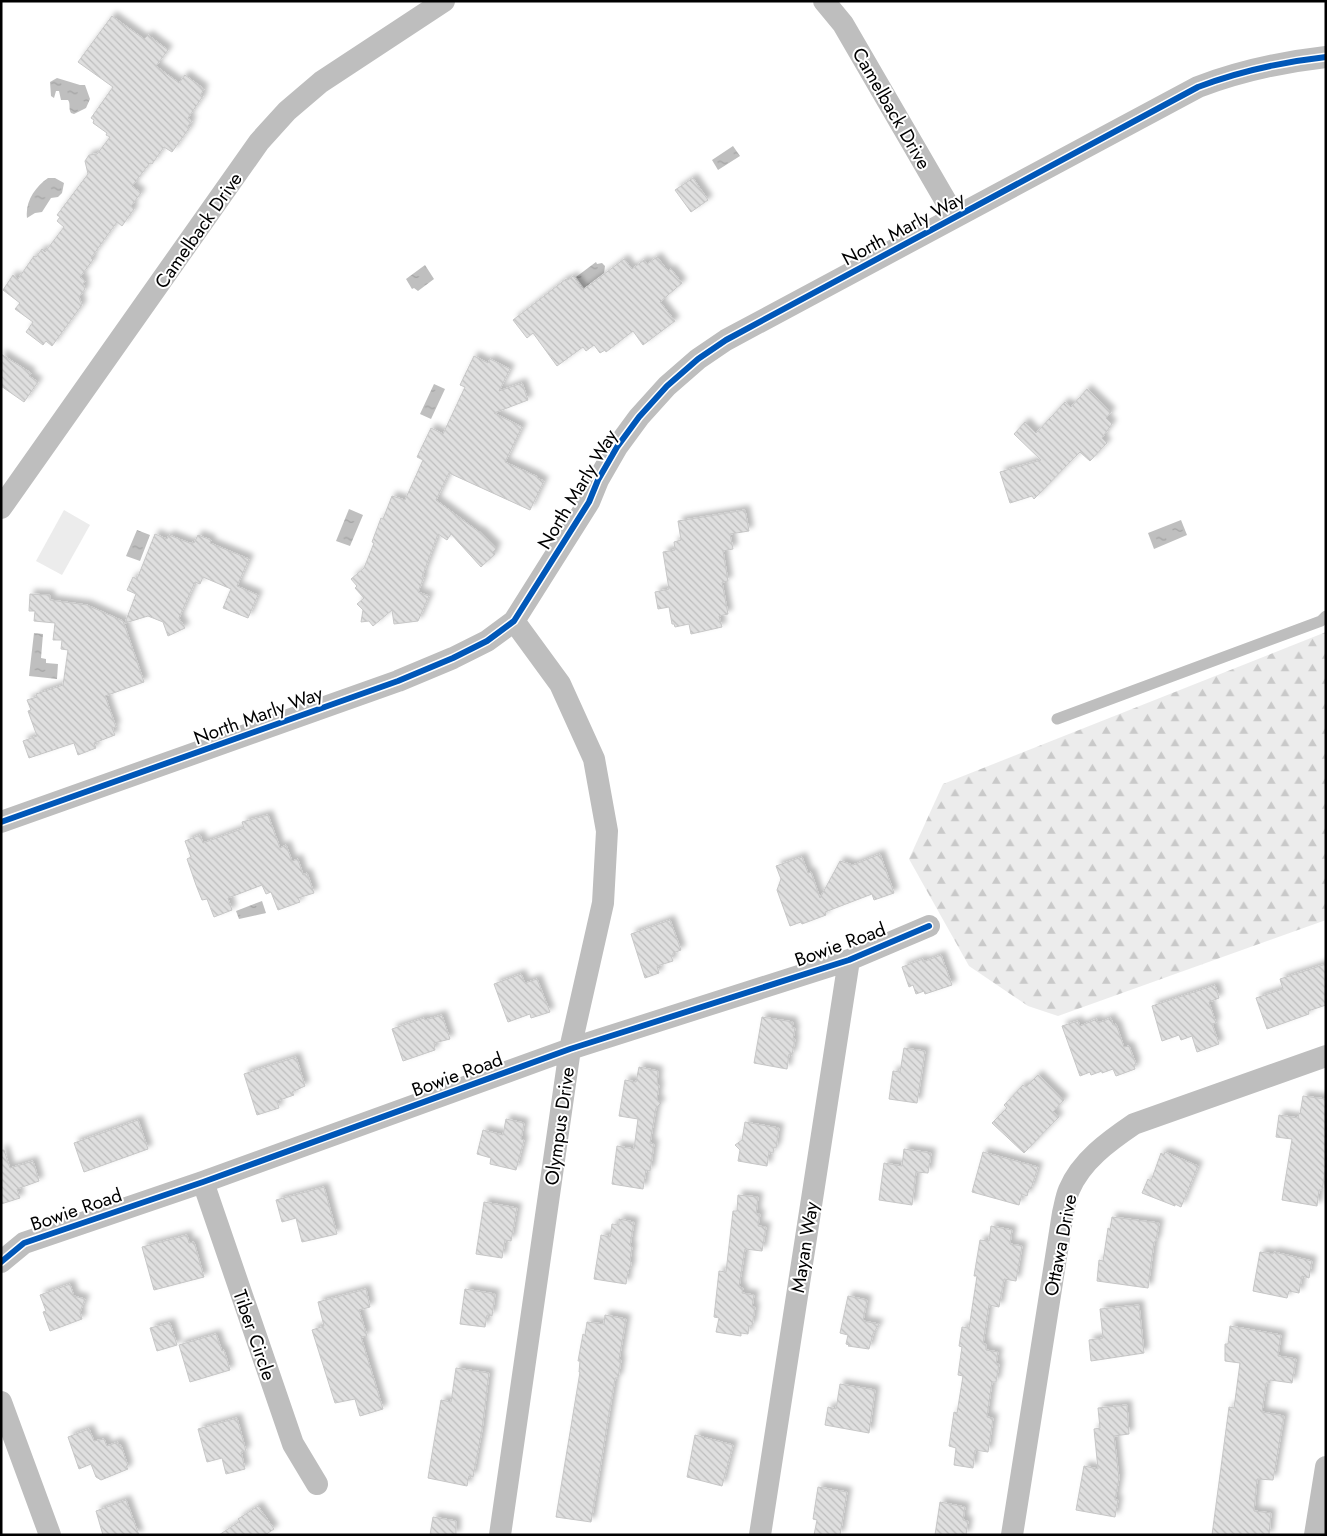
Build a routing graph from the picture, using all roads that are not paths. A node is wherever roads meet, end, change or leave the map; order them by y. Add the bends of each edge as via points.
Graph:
1 (444, 1) edge
2 (824, 1) edge
3 (1326, 57) edge
4 (955, 217) junction
5 (1, 508) edge
6 (1326, 616) edge
7 (514, 621) junction
8 (1057, 718) dead end
9 (1, 822) edge
10 (928, 926) dead end
11 (849, 960) junction
12 (570, 1049) junction
13 (1326, 1056) edge
14 (203, 1182) junction
15 (1, 1262) edge
16 (1, 1402) edge
17 (1326, 1467) edge
18 (318, 1484) dead end
19 (50, 1535) edge
20 (500, 1535) edge
21 (760, 1535) edge
22 (1012, 1535) edge
23 (1315, 1535) edge

1 - 5 street, Camelback Drive via 321,82 287,111 260,142
2 - 4 street, Camelback Drive via 843,24
3 - 4 street, North Marly Way via 1258,68 1198,87
4 - 7 street, North Marly Way via 726,340 667,386 617,447 589,502
6 - 8 lane via 1321,621
7 - 9 street, North Marly Way via 479,645 398,681
7 - 12 street, Olympus Drive via 560,684 594,759 607,831 603,903
10 - 11 street, Bowie Road
11 - 12 street, Bowie Road
11 - 21 street, Mayan Way
12 - 14 street, Bowie Road
12 - 20 street, Olympus Drive
13 - 22 street, Ottawa Drive via 1134,1124 1108,1141 1082,1169 1069,1190 1063,1213
14 - 15 street, Bowie Road via 24,1243
14 - 18 street, Tiber Circle via 292,1444
16 - 19 street
17 - 23 street

